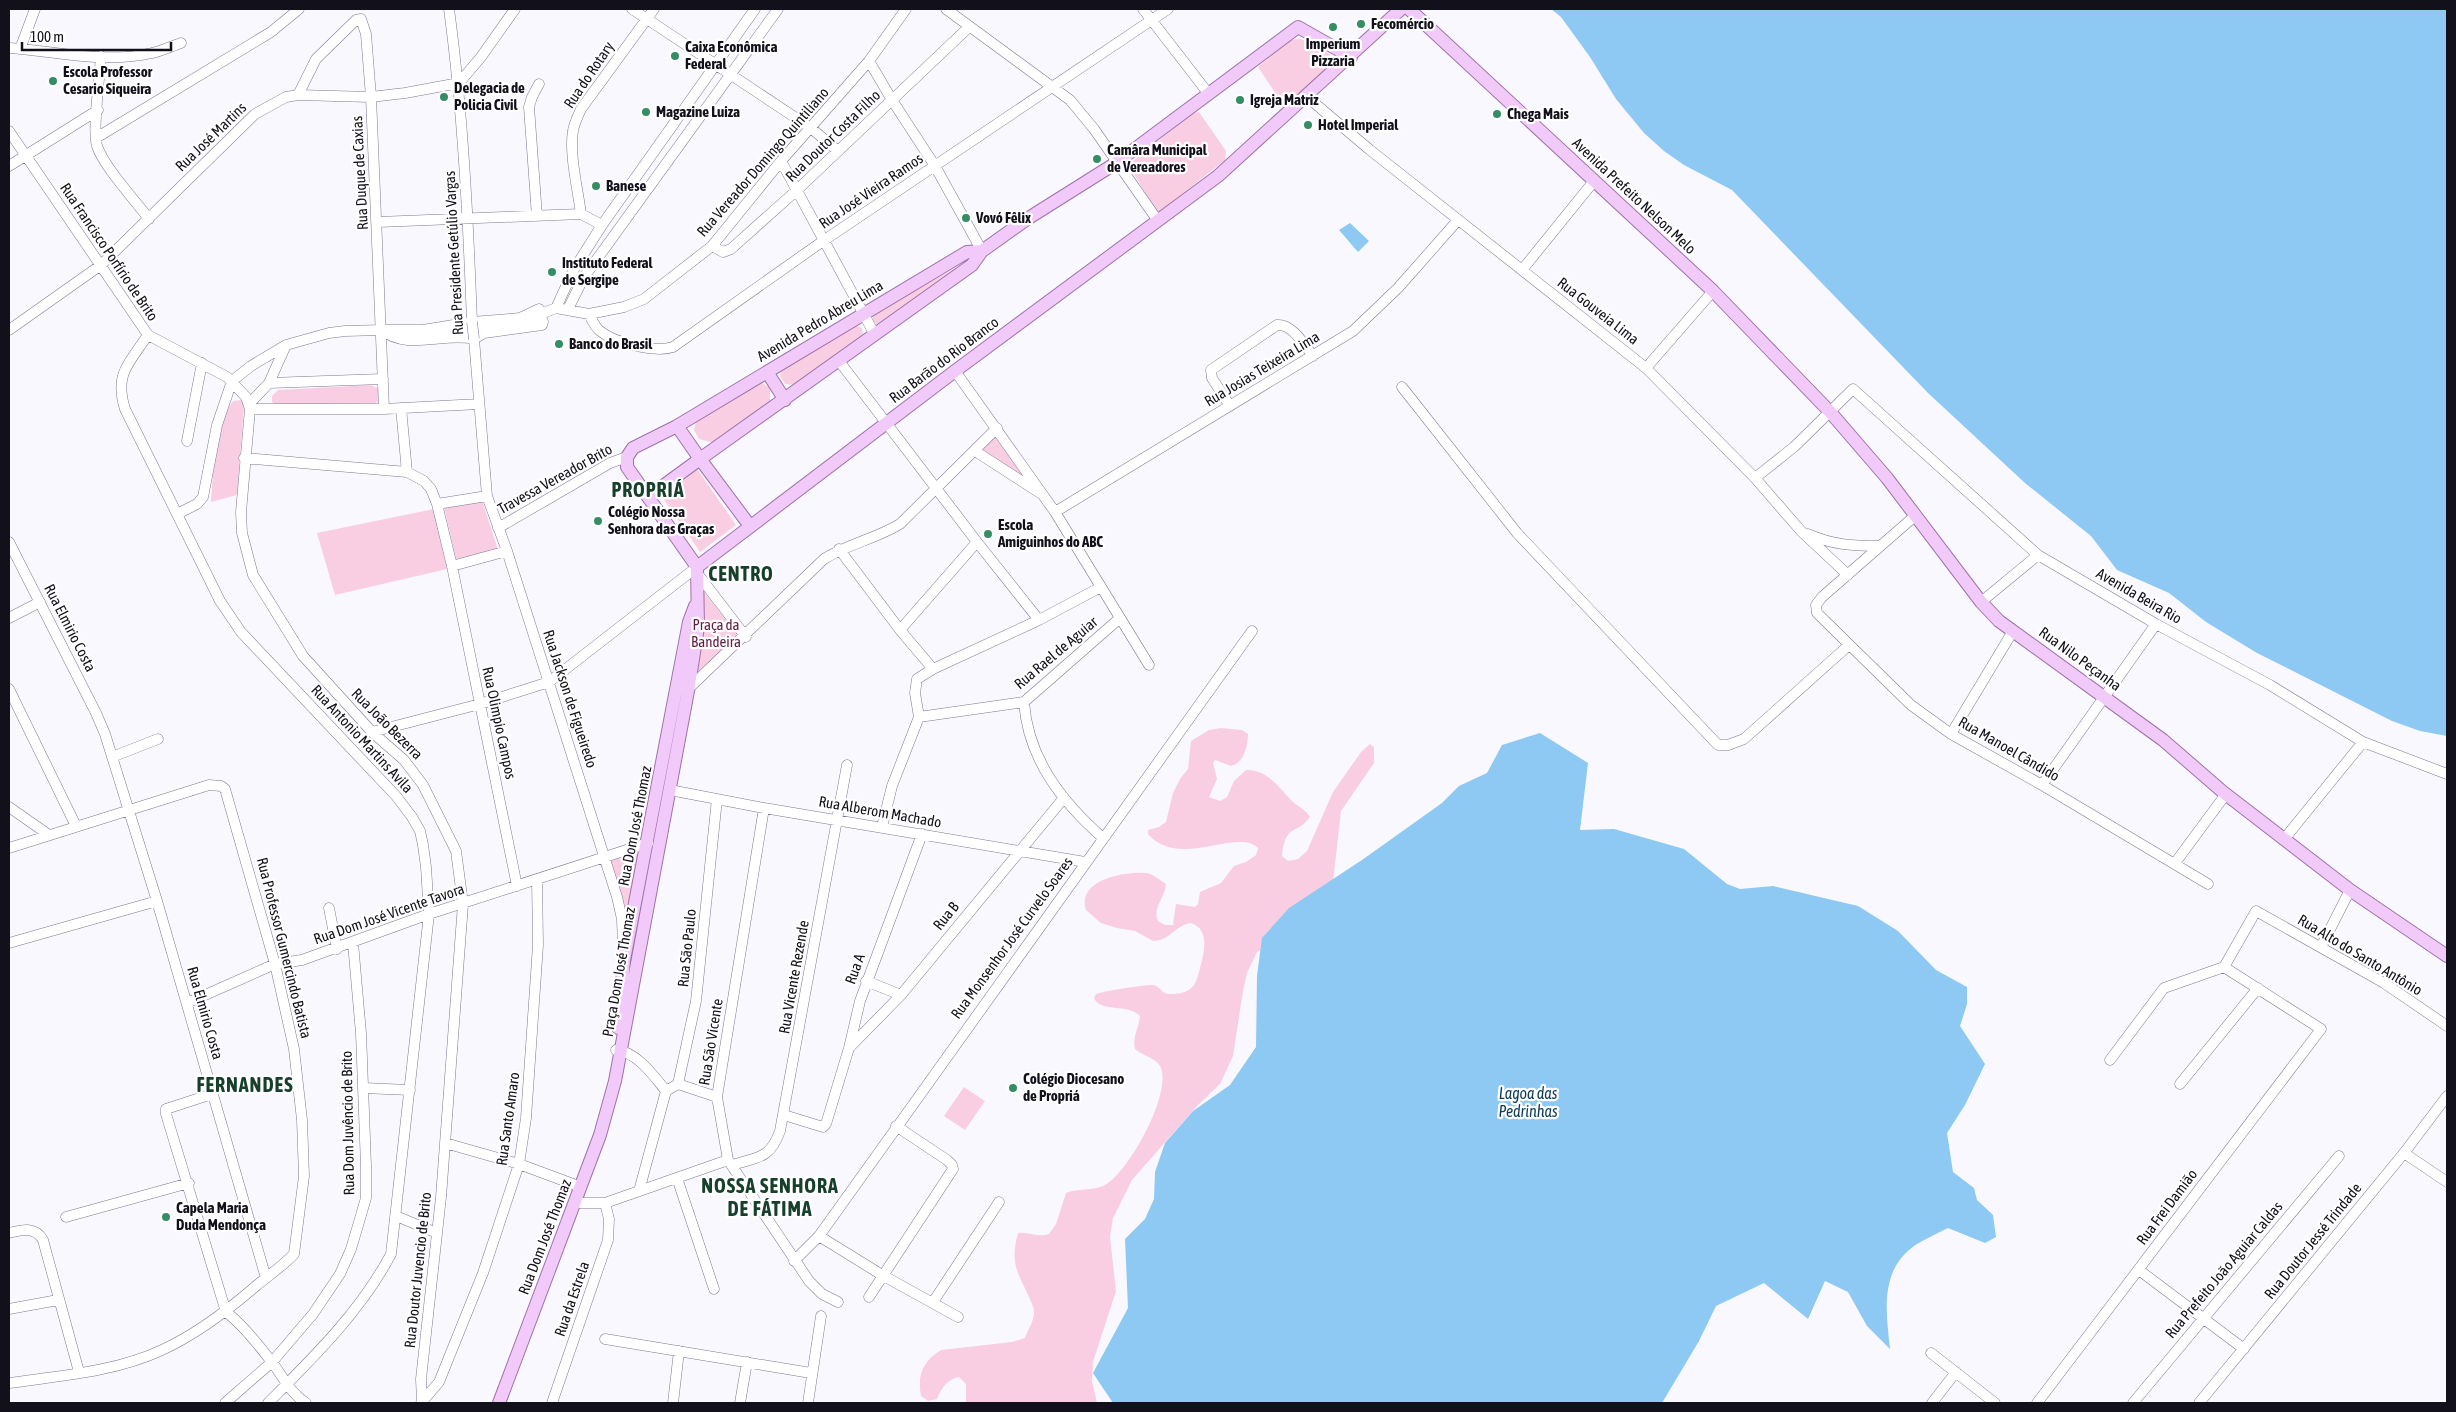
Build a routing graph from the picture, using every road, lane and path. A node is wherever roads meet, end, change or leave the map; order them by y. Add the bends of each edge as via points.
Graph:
1 (35, 9) edge
2 (299, 9) edge
3 (448, 9) edge
4 (515, 9) edge
5 (632, 9) edge
6 (654, 9) edge
7 (755, 9) edge
8 (778, 9) edge
9 (906, 9) edge
10 (946, 9) edge
11 (1143, 9) edge
12 (1168, 9) edge
13 (1401, 9) edge
14 (1409, 9) edge
15 (647, 19) junction
16 (1150, 19) junction
17 (969, 27) junction
18 (181, 43) dead end
19 (9, 48) edge
20 (20, 48) junction
21 (101, 56) junction
22 (1351, 57) junction
23 (869, 61) junction
24 (715, 66) junction
25 (730, 75) junction
26 (459, 83) junction
27 (539, 84) dead end
28 (1052, 87) junction
29 (1208, 93) junction
30 (298, 95) junction
31 (1306, 96) junction
32 (371, 97) junction
33 (892, 100) junction
34 (98, 110) junction
35 (811, 128) junction
36 (9, 131) edge
37 (96, 138) junction
38 (838, 151) junction
39 (25, 156) junction
40 (781, 161) junction
41 (1116, 163) junction
42 (9, 166) edge
43 (935, 166) junction
44 (1594, 181) junction
45 (797, 190) junction
46 (581, 214) junction
47 (537, 216) junction
48 (149, 219) junction
49 (468, 219) junction
50 (1458, 220) junction
51 (1158, 221) junction
52 (378, 222) junction
53 (602, 225) junction
54 (823, 241) junction
55 (712, 246) junction
56 (982, 251) junction
57 (101, 265) junction
58 (1522, 270) junction
59 (573, 271) junction
60 (584, 277) junction
61 (1713, 291) junction
62 (556, 308) junction
63 (568, 309) junction
64 (540, 314) junction
65 (589, 314) junction
66 (863, 314) junction
67 (9, 330) edge
68 (382, 330) junction
69 (472, 330) junction
70 (148, 335) junction
71 (875, 335) junction
72 (286, 345) junction
73 (1313, 356) junction
74 (839, 361) junction
75 (202, 363) junction
76 (1646, 368) junction
77 (955, 371) junction
78 (768, 372) junction
79 (383, 379) junction
80 (232, 381) junction
81 (269, 383) junction
82 (1402, 387) dead end
83 (785, 400) junction
84 (479, 404) junction
85 (250, 406) junction
86 (1230, 406) junction
87 (401, 408) junction
88 (384, 409) junction
89 (1831, 413) junction
90 (887, 423) junction
91 (677, 426) junction
92 (997, 428) junction
93 (187, 441) dead end
94 (975, 451) junction
95 (627, 457) junction
96 (244, 458) junction
97 (700, 459) junction
98 (407, 472) junction
99 (1755, 478) junction
100 (937, 490) junction
101 (487, 496) junction
102 (1045, 496) junction
103 (648, 497) junction
104 (437, 504) junction
105 (1055, 512) junction
106 (177, 514) junction
107 (1916, 515) junction
108 (750, 526) junction
109 (498, 528) junction
110 (1801, 531) junction
111 (9, 542) edge
112 (977, 542) junction
113 (1880, 546) junction
114 (839, 549) junction
115 (507, 551) junction
116 (2038, 555) junction
117 (452, 566) junction
118 (697, 570) junction
119 (1848, 575) junction
120 (1101, 587) junction
121 (40, 602) junction
122 (1981, 602) junction
123 (696, 604) junction
124 (9, 618) edge
125 (1120, 618) junction
126 (1039, 620) junction
127 (2156, 624) junction
128 (900, 630) junction
129 (2013, 631) junction
130 (1252, 632) dead end
131 (746, 637) junction
132 (1849, 645) junction
133 (1149, 665) dead end
134 (933, 669) junction
135 (548, 682) junction
136 (9, 689) edge
137 (688, 691) junction
138 (2105, 696) junction
139 (675, 698) junction
140 (1024, 702) junction
141 (480, 704) junction
142 (920, 717) junction
143 (372, 732) junction
144 (1950, 734) junction
145 (158, 739) dead end
146 (2364, 742) junction
147 (112, 757) junction
148 (847, 765) dead end
149 (2447, 774) edge
150 (2042, 785) junction
151 (670, 790) junction
152 (2226, 794) junction
153 (717, 799) junction
154 (1063, 799) junction
155 (9, 807) edge
156 (764, 808) junction
157 (128, 812) junction
158 (838, 820) junction
159 (76, 826) junction
160 (882, 827) junction
161 (922, 834) junction
162 (49, 835) junction
163 (1103, 838) junction
164 (2285, 838) junction
165 (654, 841) junction
166 (9, 848) edge
167 (1018, 852) junction
168 (604, 857) junction
169 (1085, 862) junction
170 (2175, 863) junction
171 (537, 879) junction
172 (2208, 884) dead end
173 (517, 886) junction
174 (2350, 890) junction
175 (157, 901) junction
176 (463, 904) junction
177 (329, 908) dead end
178 (429, 914) junction
179 (639, 916) junction
180 (9, 943) edge
181 (353, 943) junction
182 (2321, 947) junction
183 (337, 949) junction
184 (2447, 956) edge
185 (624, 960) junction
186 (275, 964) junction
187 (2224, 967) junction
188 (866, 981) junction
189 (2258, 988) junction
190 (901, 995) junction
191 (187, 1003) junction
192 (2447, 1026) edge
193 (849, 1048) junction
194 (619, 1050) junction
195 (2110, 1060) dead end
196 (678, 1084) junction
197 (2180, 1084) dead end
198 (363, 1088) junction
199 (410, 1090) junction
200 (666, 1090) junction
201 (212, 1094) junction
202 (2447, 1096) edge
203 (717, 1097) junction
204 (784, 1116) junction
205 (896, 1126) junction
206 (445, 1143) junction
207 (2404, 1153) junction
208 (2339, 1156) dead end
209 (730, 1162) junction
210 (519, 1164) junction
211 (677, 1178) junction
212 (2447, 1182) edge
213 (189, 1183) junction
214 (581, 1187) junction
215 (639, 1191) junction
216 (998, 1202) dead end
217 (574, 1203) junction
218 (605, 1203) junction
219 (396, 1216) junction
220 (66, 1217) dead end
221 (9, 1232) edge
222 (437, 1232) junction
223 (819, 1236) junction
224 (794, 1261) junction
225 (2139, 1270) junction
226 (882, 1275) junction
227 (266, 1278) junction
228 (714, 1290) dead end
229 (869, 1297) dead end
230 (58, 1300) junction
231 (838, 1302) dead end
232 (933, 1302) junction
233 (9, 1309) edge
234 (226, 1312) junction
235 (821, 1316) dead end
236 (958, 1317) dead end
237 (2203, 1318) junction
238 (605, 1339) dead end
239 (2244, 1349) junction
240 (679, 1351) junction
241 (1931, 1353) dead end
242 (272, 1362) junction
243 (746, 1362) junction
244 (79, 1372) junction
245 (1956, 1372) junction
246 (811, 1373) junction
247 (9, 1383) edge
248 (286, 1386) junction
249 (422, 1402) edge
250 (225, 1403) edge
251 (268, 1403) edge
252 (306, 1403) edge
253 (500, 1403) edge
254 (552, 1403) edge
255 (672, 1403) edge
256 (740, 1403) edge
257 (808, 1403) edge
258 (1932, 1403) edge
259 (1995, 1403) edge
260 (2037, 1403) edge
261 (2132, 1403) edge
262 (2199, 1403) edge

1 - 20 street
2 - 37 street via 271,32
3 - 26 street, Rua Presidente Getúlio Vargas
4 - 26 street
5 - 15 street
6 - 15 street, Rua do Rotary
7 - 24 street
8 - 25 street
9 - 23 street, Rua Vereador Domingo Quintiliano
10 - 17 street
11 - 16 street
12 - 16 street, Rua José Vieira Ramos
13 - 22 main road, Rua Barão do Rio Branco
14 - 44 main road, Avenida Prefeito Nelson Melo
15 - 24 street
15 - 46 street, Rua do Rotary via 581,109 576,122 573,149
16 - 28 street, Rua José Vieira Ramos
16 - 29 street
17 - 28 street
17 - 33 street, Rua Doutor Costa Filho
18 - 21 street via 152,53
19 - 20 street
20 - 21 street
21 - 34 street
22 - 29 main road, Avenida Pedro Abreu Lima via 1298,27
22 - 31 main road, Rua Barão do Rio Branco
23 - 33 street
23 - 35 street, Rua Vereador Domingo Quintiliano
24 - 25 street
24 - 53 street
25 - 35 street
25 - 60 street
26 - 32 street, Rua José Martins
26 - 49 street, Rua Presidente Getúlio Vargas
27 - 47 street via 529,108
28 - 41 street via 1080,110
28 - 43 street, Rua José Vieira Ramos
29 - 41 main road, Avenida Pedro Abreu Lima
30 - 32 street, Rua José Martins
30 - 32 street, Rua Duque de Caxias via 316,59 359,19 366,34
30 - 48 street, Rua José Martins via 286,97 249,120
31 - 50 street, Rua Gouveia Lima
31 - 51 main road, Rua Barão do Rio Branco via 1218,176
32 - 52 street, Rua Duque de Caxias
33 - 38 street, Rua Doutor Costa Filho
33 - 43 street
34 - 37 street
34 - 39 street
35 - 38 street
35 - 40 street, Rua Vereador Domingo Quintiliano
36 - 39 street, Rua Francisco Porfírio de Brito
37 - 48 street via 104,159
38 - 45 street, Rua Doutor Costa Filho
39 - 42 street
39 - 57 street, Rua Francisco Porfírio de Brito
40 - 45 street
40 - 55 street, Rua Vereador Domingo Quintiliano
41 - 51 street
41 - 56 main road, Avenida Pedro Abreu Lima
43 - 54 street, Rua José Vieira Ramos
43 - 56 street
44 - 58 street
44 - 61 main road, Avenida Prefeito Nelson Melo
45 - 54 street
45 - 55 street, Rua Doutor Costa Filho via 731,249 723,252
46 - 47 street
46 - 53 street
47 - 49 street
48 - 57 street, Rua José Martins
49 - 52 street
49 - 69 street, Rua Presidente Getúlio Vargas
50 - 58 street, Rua Gouveia Lima
50 - 73 street, Rua Josias Teixeira Lima via 1398,288 1353,332
51 - 77 main road, Rua Barão do Rio Branco
52 - 68 street, Rua Duque de Caxias
53 - 59 street
54 - 65 street, Rua José Vieira Ramos via 669,348 633,345 610,338 594,324
54 - 66 street
55 - 65 street, Rua Vereador Domingo Quintiliano via 644,299
56 - 66 main road, Avenida Pedro Abreu Lima via 967,252
56 - 71 main road, Avenida Pedro Abreu Lima via 972,265
57 - 67 street, Rua José Martins
57 - 70 street, Rua Francisco Porfírio de Brito
58 - 76 street, Rua Gouveia Lima
59 - 60 street
59 - 62 street
60 - 63 street
61 - 76 street
61 - 89 main road, Avenida Prefeito Nelson Melo
62 - 63 street
62 - 64 street
63 - 65 street
64 - 69 street via 539,309 520,318
64 - 69 street via 542,325 484,334
66 - 71 street
66 - 78 main road, Avenida Pedro Abreu Lima
68 - 69 street
68 - 69 street via 391,336 412,340 462,336
68 - 72 street via 329,333
68 - 79 street, Rua Duque de Caxias
69 - 84 street, Rua Presidente Getúlio Vargas
70 - 75 street, Rua Francisco Porfírio de Brito
70 - 106 street, Rua Antonio Martins Avila via 123,371 121,395
71 - 74 main road, Avenida Pedro Abreu Lima
72 - 80 street
72 - 81 street
73 - 86 street, Rua Josias Teixeira Lima
73 - 86 street via 1290,329 1282,325 1213,367 1210,374
74 - 83 main road, Avenida Pedro Abreu Lima
74 - 90 street
75 - 80 street, Rua Francisco Porfírio de Brito
75 - 93 street
76 - 99 street, Rua Gouveia Lima
77 - 90 main road, Rua Barão do Rio Branco
77 - 92 street
78 - 83 main road
78 - 91 main road, Avenida Pedro Abreu Lima
79 - 81 street
79 - 88 street, Rua Duque de Caxias
80 - 85 street
80 - 106 street via 217,425 202,497 197,504
81 - 85 street
82 - 132 street via 1517,532 1718,745 1744,739
83 - 97 main road, Avenida Pedro Abreu Lima
84 - 87 street
84 - 101 street, Rua Presidente Getúlio Vargas
85 - 88 street
85 - 96 street, Rua João Bezerra
86 - 105 street, Rua Josias Teixeira Lima
87 - 88 street
87 - 98 street
89 - 99 street
89 - 107 main road, Rua Nilo Peçanha
89 - 116 street, Avenida Beira Rio via 1853,389
90 - 100 street
90 - 108 main road, Rua Barão do Rio Branco
91 - 95 main road, Avenida Pedro Abreu Lima via 633,448
91 - 97 main road
92 - 94 street
92 - 102 street
94 - 100 street
94 - 102 street
95 - 103 main road via 627,467
95 - 109 street, Travessa Vereador Brito via 610,463
96 - 98 street
96 - 143 street, Rua João Bezerra via 242,533 253,574 303,656
97 - 103 main road, Avenida Pedro Abreu Lima
97 - 108 main road
98 - 104 street, Rua Olimpio Campos via 424,480
99 - 110 street, Rua Gouveia Lima
100 - 112 street
100 - 114 street via 900,524
101 - 104 street
101 - 109 street, Rua Presidente Getúlio Vargas
102 - 105 street
103 - 118 main road
104 - 117 street, Rua Olimpio Campos
105 - 120 street
106 - 178 street, Rua Antonio Martins Avila via 220,602 237,627 412,817 423,845
107 - 113 street
107 - 122 main road, Rua Nilo Peçanha
108 - 118 main road, Rua Barão do Rio Branco
109 - 115 street, Rua Jackson de Figueiredo
110 - 113 street via 1846,546
110 - 119 street, Rua Gouveia Lima
111 - 121 street, Rua Elmirio Costa
112 - 126 street
112 - 128 street
113 - 119 street
114 - 128 street
114 - 131 street via 811,570
115 - 117 street
115 - 135 street, Rua Jackson de Figueiredo
116 - 122 street
116 - 127 street, Avenida Beira Rio
117 - 141 street, Rua Olimpio Campos
118 - 123 main road
118 - 131 street
118 - 135 street
119 - 132 street, Rua Manoel Cândido via 1818,601 1817,613
120 - 125 street
120 - 126 street
121 - 124 street
121 - 147 street, Rua Elmirio Costa via 96,713
122 - 129 main road, Rua Nilo Peçanha
123 - 137 main road via 698,627
123 - 139 main road
125 - 133 street
125 - 140 street, Rua Rael de Aguiar
126 - 134 street
127 - 138 street
127 - 146 street, Avenida Beira Rio via 2270,685
128 - 134 street
129 - 138 main road, Rua Nilo Peçanha
129 - 144 street
130 - 163 street, Rua Monsenhor José Curvelo Soares
131 - 137 street
132 - 144 street, Rua Manoel Cândido via 1911,705
134 - 142 street via 916,682
135 - 141 street
135 - 168 street, Rua Jackson de Figueiredo
136 - 159 street
137 - 139 street
137 - 151 main road, Rua Dom José Thomaz
138 - 150 street
138 - 152 main road, Rua Nilo Peçanha
139 - 165 main road, Rua Dom José Thomaz
140 - 142 street, Rua Rael de Aguiar
140 - 154 street via 1025,720 1034,750
141 - 143 street
141 - 173 street, Rua Olimpio Campos
142 - 160 street via 894,780
143 - 176 street, Rua João Bezerra via 404,760 438,812 456,851
144 - 150 street, Rua Manoel Cândido
145 - 147 street
146 - 149 street, Avenida Beira Rio
146 - 164 street
147 - 157 street, Rua Elmirio Costa
148 - 158 street, Rua Vicente Rezende
150 - 170 street, Rua Manoel Cândido
151 - 153 street, Rua Alberom Machado
151 - 165 main road, Rua Dom José Thomaz
152 - 164 main road, Rua Nilo Peçanha
152 - 170 street
153 - 156 street, Rua Alberom Machado
153 - 196 street, Rua São Paulo via 696,1001
154 - 163 street
154 - 167 street, Rua B
155 - 162 street
156 - 158 street, Rua Alberom Machado
156 - 203 street, Rua São Vicente
157 - 159 street
157 - 175 street, Rua Elmirio Costa
157 - 186 street, Rua Professor Gumercindo Batista via 209,785 221,786 228,794
158 - 160 street, Rua Alberom Machado
158 - 204 street, Rua Vicente Rezende
159 - 162 street
160 - 161 street, Rua Alberom Machado
161 - 167 street, Rua Alberom Machado
161 - 188 street, Rua A
162 - 166 street
163 - 169 street, Rua Monsenhor José Curvelo Soares
164 - 174 main road, Rua Nilo Peçanha
165 - 168 street
165 - 179 main road, Praça Dom José Thomaz
167 - 169 street, Rua Alberom Machado
167 - 190 street, Rua B
168 - 171 street, Rua Dom José Vicente Tavora
168 - 185 street, Praça Dom José Thomaz via 621,913
169 - 205 street, Rua Monsenhor José Curvelo Soares
170 - 172 street, Rua Manoel Cândido
171 - 173 street, Rua Dom José Vicente Tavora
171 - 210 street, Rua Santo Amaro via 538,945 526,1118
173 - 176 street, Rua Dom José Vicente Tavora
174 - 182 street
174 - 184 main road, Rua Nilo Peçanha
175 - 180 street
175 - 191 street, Rua Elmirio Costa
176 - 178 street, Rua Dom José Vicente Tavora
176 - 206 street, Rua João Bezerra
177 - 183 street
178 - 181 street, Rua Dom José Vicente Tavora
178 - 199 street, Rua Antonio Martins Avila
179 - 185 main road
179 - 194 main road, Praça Dom José Thomaz
181 - 183 street, Rua Dom José Vicente Tavora
181 - 198 street, Rua Dom Juvêncio de Brito
182 - 187 street, Rua Alto do Santo Antônio via 2256,912
182 - 192 street, Rua Alto do Santo Antônio via 2384,983
183 - 186 street, Rua Dom José Vicente Tavora
185 - 194 main road, Praça Dom José Thomaz
186 - 191 street, Rua Dom José Vicente Tavora
186 - 227 street, Rua Professor Gumercindo Batista via 294,1049 304,1176 294,1254
187 - 189 street
187 - 195 street via 2164,988
188 - 190 street
188 - 193 street, Rua A
189 - 197 street
189 - 225 street, Rua Frei Damião via 2321,1028
190 - 193 street, Rua B
191 - 201 street, Rua Elmirio Costa
193 - 204 street, Rua A via 826,1124 820,1127
194 - 200 street via 646,1067
194 - 214 main road, Rua Dom José Thomaz via 615,1081
196 - 200 street
196 - 203 street
198 - 199 street
198 - 242 street, Rua Dom Juvêncio de Brito via 366,1198 351,1249 340,1274 313,1314
199 - 219 street, Rua Antonio Martins Avila
200 - 215 street
201 - 213 street via 166,1109
201 - 227 street, Rua Elmirio Costa
202 - 207 street, Rua Doutor Jessé Trindade
203 - 209 street, Rua São Vicente
204 - 209 street, Rua Vicente Rezende via 771,1151 765,1156
205 - 223 street, Rua Monsenhor José Curvelo Soares
205 - 226 street via 947,1160 953,1168
206 - 210 street
206 - 222 street, Rua Doutor Juvencio de Brito
207 - 212 street
207 - 239 street, Rua Doutor Jessé Trindade
208 - 237 street, Rua Prefeito João Aguiar Caldas
209 - 211 street, Rua Vicente Rezende
209 - 224 street, Rua São Vicente
210 - 214 street
210 - 249 street, Rua Santo Amaro via 483,1273 446,1366 439,1382
211 - 215 street, Rua Vicente Rezende
211 - 228 street
213 - 220 street
213 - 234 street
214 - 217 main road, Rua Dom José Thomaz
215 - 218 street, Rua Vicente Rezende
216 - 232 street
217 - 218 street, Rua Vicente Rezende
217 - 253 main road, Rua Dom José Thomaz
218 - 254 street, Rua da Estrela via 610,1219 608,1240
219 - 222 street
219 - 248 street, Rua Antonio Martins Avila via 391,1254 383,1270 344,1323
221 - 230 street via 36,1232 43,1240
222 - 249 street, Rua Doutor Juvencio de Brito via 421,1379
223 - 224 street, Rua Monsenhor José Curvelo Soares
223 - 226 street
224 - 231 street, Rua São Vicente via 822,1294
225 - 237 street
225 - 260 street, Rua Frei Damião
226 - 229 street
226 - 232 street
227 - 234 street, Rua Professor Gumercindo Batista
230 - 233 street
230 - 244 street
232 - 236 street
234 - 242 street
234 - 244 street, Rua Professor Gumercindo Batista via 161,1351 134,1361
235 - 246 street
237 - 239 street
237 - 261 street, Rua Prefeito João Aguiar Caldas
238 - 240 street
239 - 262 street, Rua Doutor Jessé Trindade
240 - 243 street
240 - 255 street
241 - 245 street
242 - 248 street
242 - 250 street, Rua Dom Juvêncio de Brito
243 - 246 street
243 - 256 street
244 - 247 street, Rua Professor Gumercindo Batista
245 - 258 street
245 - 259 street
246 - 257 street
248 - 251 street, Rua Antonio Martins Avila
248 - 252 street

